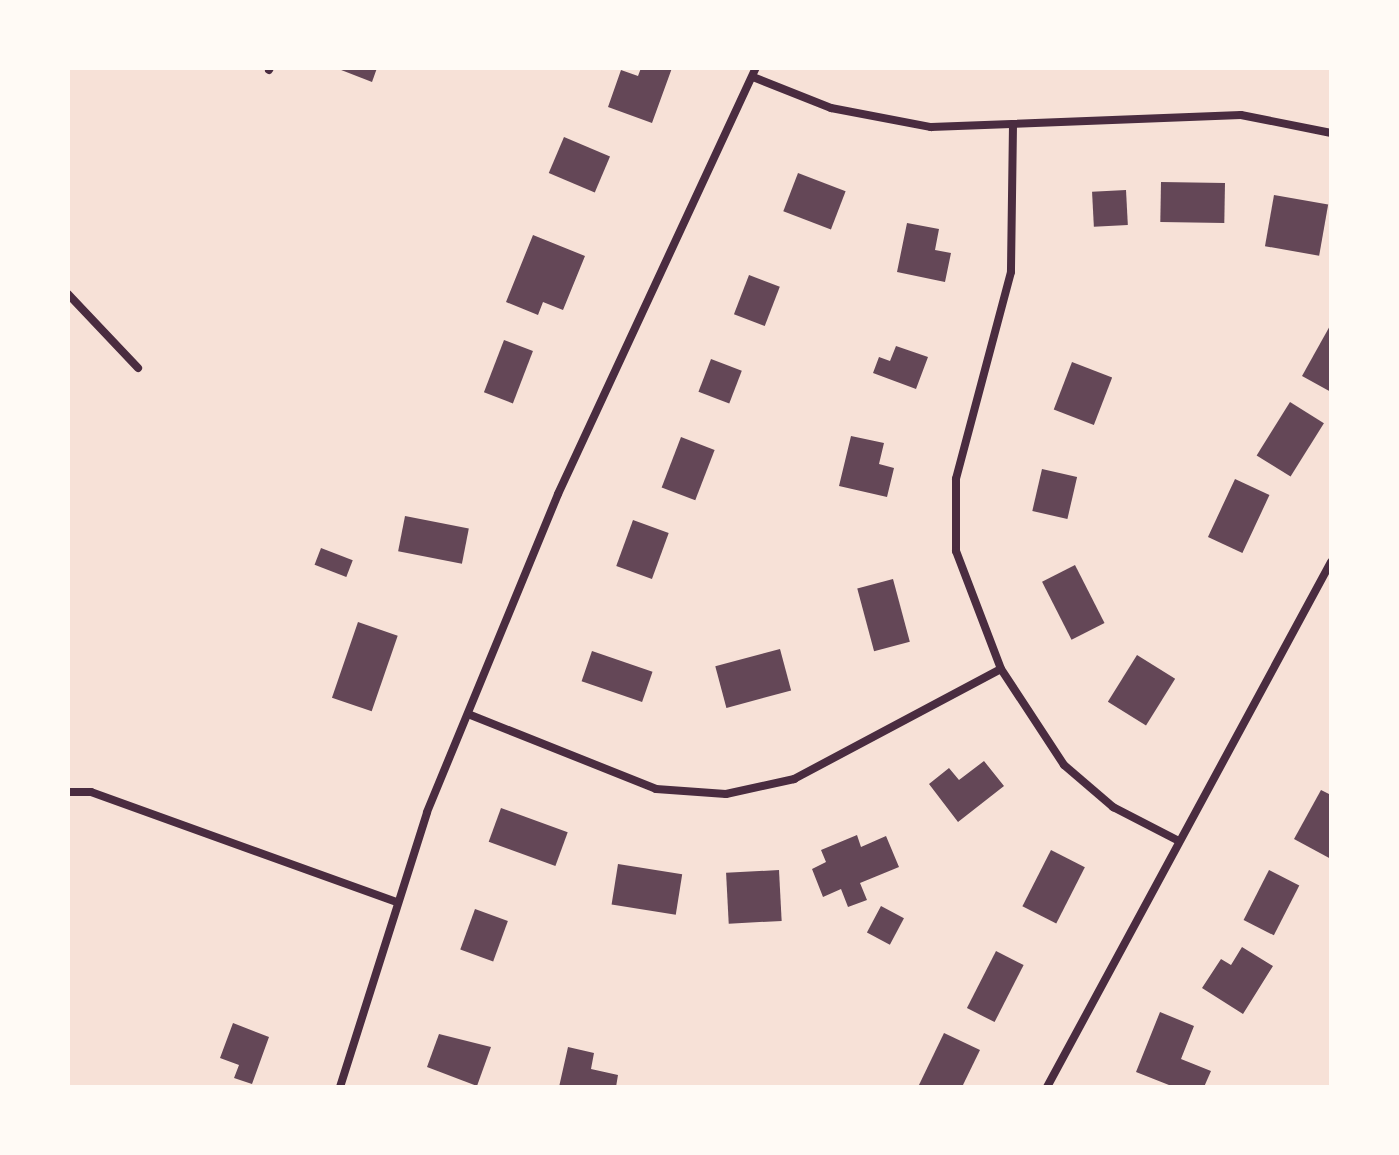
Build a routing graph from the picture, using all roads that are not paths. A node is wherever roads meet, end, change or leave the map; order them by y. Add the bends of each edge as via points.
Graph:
1 (754, 73) edge
2 (1013, 125) junction
3 (1331, 133) edge
4 (68, 294) edge
5 (138, 368) dead end
6 (1331, 562) edge
7 (1001, 669) junction
8 (468, 714) junction
9 (68, 792) edge
10 (1177, 840) junction
11 (396, 902) junction
12 (340, 1087) edge
13 (1047, 1087) edge

1 - 2 street via 878,120
1 - 8 street via 558,494
2 - 3 street via 1241,115
2 - 7 street via 1011,272 953,503 962,578
4 - 5 street
6 - 10 street
7 - 8 street via 794,779 726,794 656,789
7 - 10 street via 1079,780
8 - 11 street
9 - 11 street via 91,792
10 - 13 street
11 - 12 street

